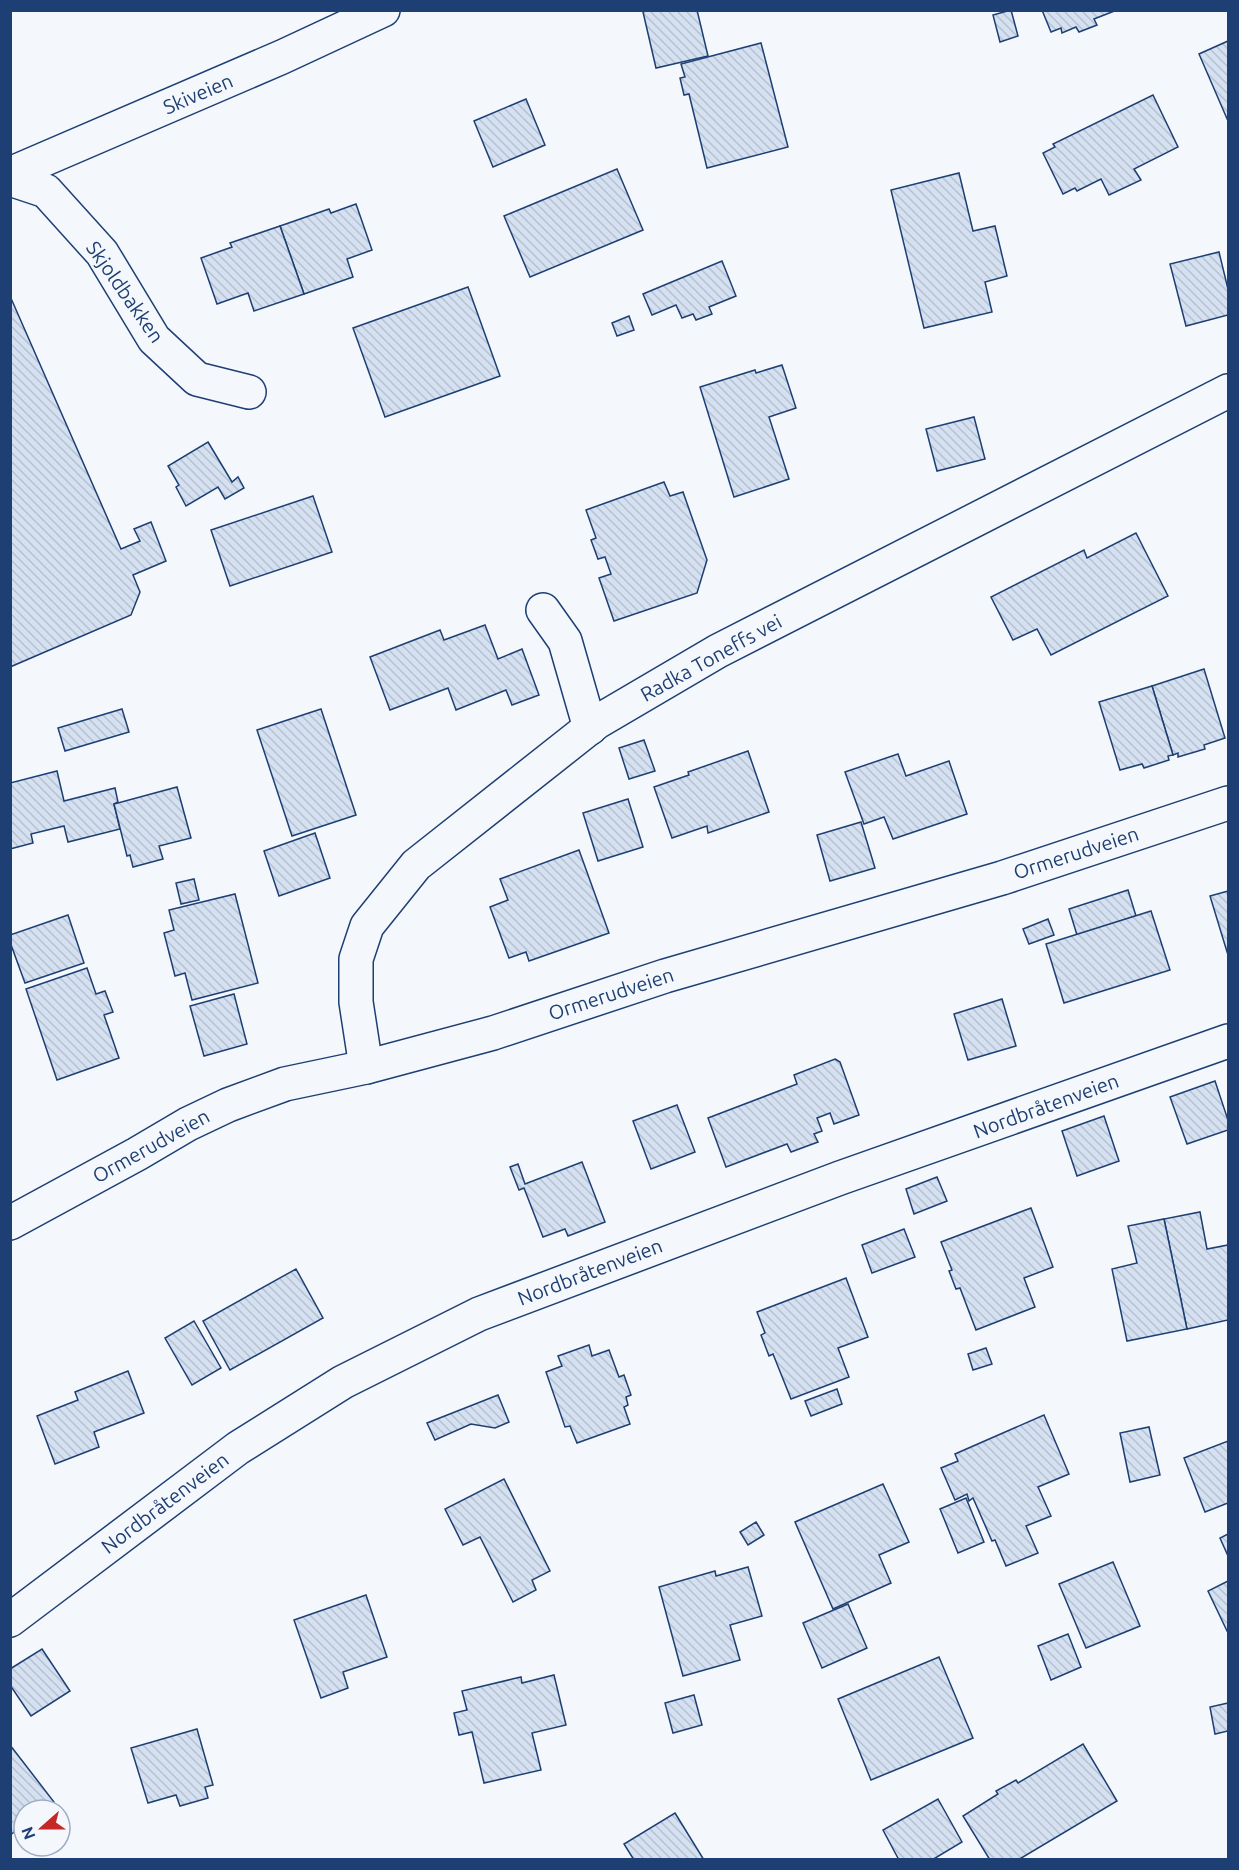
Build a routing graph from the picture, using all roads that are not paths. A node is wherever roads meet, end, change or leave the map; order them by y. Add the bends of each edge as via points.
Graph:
1 (383, 10) edge
2 (10, 176) edge
3 (1228, 391) edge
4 (249, 392) dead end
5 (543, 610) dead end
6 (590, 728) junction
7 (1228, 803) edge
8 (1228, 1041) edge
9 (366, 1067) junction
10 (10, 1223) edge
11 (10, 1620) edge

1 - 2 street, Skiveien
2 - 4 street, Skjoldbakken via 46,191 102,253 154,339 197,379
3 - 6 street, Radka Toneffs vei via 718,651
5 - 6 street via 565,641
6 - 9 street, Radka Toneffs vei via 416,865 367,926 356,959 356,1002
7 - 9 street, Ormerudveien via 1002,878 665,976 493,1033
8 - 11 street, Nordbråtenveien via 840,1178 478,1314 343,1382 238,1448
9 - 10 street, Ormerudveien via 285,1084 228,1105

